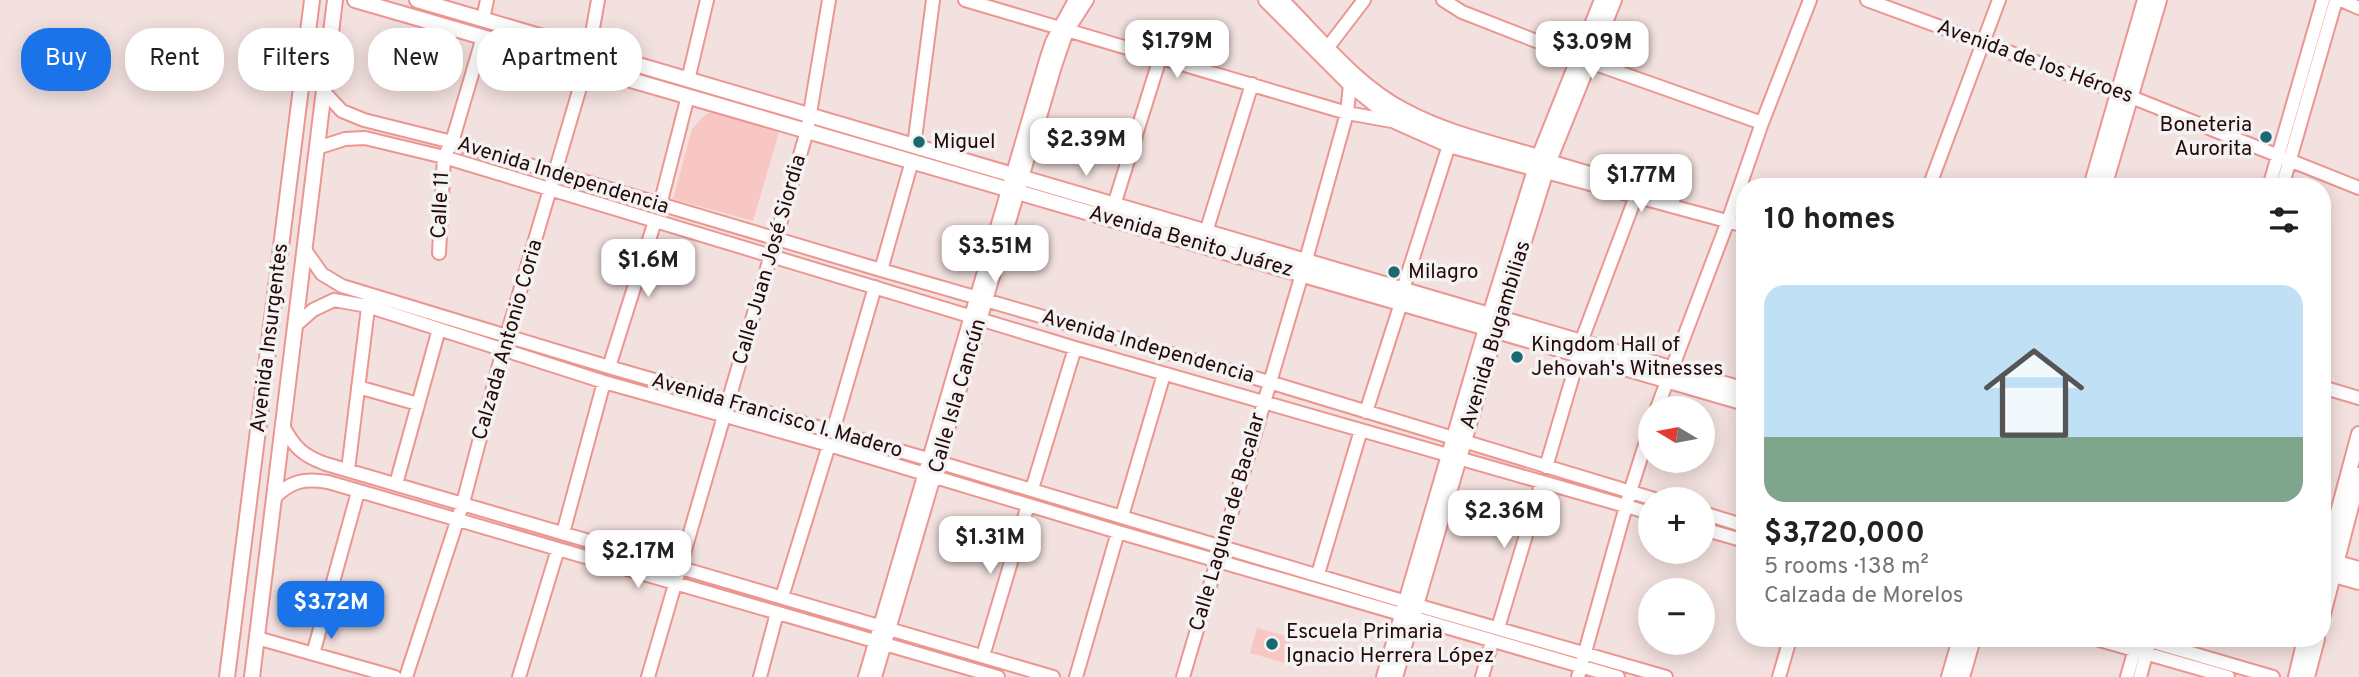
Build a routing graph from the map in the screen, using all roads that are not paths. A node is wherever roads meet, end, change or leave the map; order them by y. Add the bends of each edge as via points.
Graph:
1 (312, 0) edge
2 (335, 0) edge
3 (355, 0) edge
4 (416, 0) edge
5 (487, 0) edge
6 (598, 0) edge
7 (707, 0) edge
8 (830, 0) edge
9 (933, 0) edge
10 (965, 0) edge
11 (1075, 0) edge
12 (1087, 0) edge
13 (1266, 0) edge
14 (1281, 0) edge
15 (1364, 0) edge
16 (1443, 0) edge
17 (1602, 0) edge
18 (1615, 0) edge
19 (1810, 0) edge
20 (1867, 0) edge
21 (1999, 0) edge
22 (2146, 0) edge
23 (2159, 0) edge
24 (2323, 0) edge
25 (2339, 0) edge
26 (2359, 8) edge
27 (483, 19) junction
28 (308, 28) edge
29 (332, 28) edge
30 (513, 28) edge
31 (592, 28) edge
32 (1063, 30) junction
33 (477, 35) edge
34 (1983, 43) junction
35 (1325, 51) junction
36 (477, 57) edge
37 (1160, 58) junction
38 (1585, 60) junction
39 (642, 66) edge
40 (688, 80) junction
41 (642, 83) edge
42 (1252, 84) junction
43 (1350, 84) junction
44 (301, 91) edge
45 (579, 91) edge
46 (325, 93) joint
47 (2125, 95) junction
48 (688, 96) junction
49 (1347, 113) junction
50 (810, 116) junction
51 (1397, 122) junction
52 (1762, 123) junction
53 (807, 131) junction
54 (452, 142) junction
55 (1449, 145) junction
56 (914, 146) junction
57 (317, 148) junction
58 (444, 157) junction
59 (2284, 158) junction
60 (912, 161) junction
61 (1542, 165) junction
62 (555, 174) junction
63 (1743, 178) edge
64 (1932, 178) edge
65 (2094, 178) edge
66 (2107, 178) edge
67 (2274, 178) edge
68 (2282, 178) edge
69 (1015, 184) junction
70 (2359, 188) edge
71 (550, 189) junction
72 (1636, 196) junction
73 (1736, 198) edge
74 (660, 205) junction
75 (1114, 205) junction
76 (1729, 218) junction
77 (1736, 218) edge
78 (655, 221) junction
79 (1736, 222) edge
80 (1206, 232) junction
81 (776, 239) junction
82 (305, 250) junction
83 (439, 253) dead end
84 (771, 257) junction
85 (1303, 267) junction
86 (881, 270) junction
87 (875, 287) junction
88 (1402, 296) junction
89 (981, 298) junction
90 (369, 300) junction
91 (976, 317) junction
92 (1493, 323) junction
93 (296, 326) junction
94 (439, 329) junction
95 (507, 335) junction
96 (1075, 348) junction
97 (1580, 348) junction
98 (503, 351) junction
99 (609, 367) junction
100 (1164, 374) junction
101 (1669, 374) junction
102 (604, 382) junction
103 (1269, 382) junction
104 (358, 387) junction
105 (1736, 388) edge
106 (2331, 390) edge
107 (1661, 396) edge
108 (2331, 398) edge
109 (2359, 398) edge
110 (1736, 399) edge
111 (1264, 401) junction
112 (729, 402) junction
113 (418, 404) junction
114 (2359, 406) edge
115 (1366, 412) junction
116 (725, 416) junction
117 (283, 426) junction
118 (1361, 430) junction
119 (2359, 434) edge
120 (831, 438) junction
121 (1459, 440) junction
122 (1454, 456) junction
123 (934, 460) junction
124 (1546, 467) junction
125 (1638, 467) edge
126 (348, 470) junction
127 (930, 474) junction
128 (2359, 475) edge
129 (1542, 482) junction
130 (396, 484) junction
131 (1032, 489) junction
132 (358, 492) junction
133 (1630, 492) junction
134 (1638, 494) edge
135 (274, 498) junction
136 (463, 503) junction
137 (1028, 505) junction
138 (1626, 506) junction
139 (1638, 510) edge
140 (1122, 516) junction
141 (1715, 517) edge
142 (456, 520) junction
143 (1736, 523) edge
144 (1118, 532) junction
145 (1715, 532) edge
146 (563, 533) junction
147 (1736, 538) edge
148 (1221, 546) junction
149 (2331, 547) edge
150 (558, 550) junction
151 (2331, 553) edge
152 (242, 559) junction
153 (1216, 561) junction
154 (267, 562) junction
155 (2331, 567) edge
156 (681, 568) junction
157 (2331, 569) edge
158 (2359, 569) edge
159 (1318, 574) junction
160 (2359, 582) edge
161 (675, 583) junction
162 (782, 597) junction
163 (1409, 609) junction
164 (777, 613) junction
165 (885, 627) junction
166 (1499, 628) junction
167 (257, 638) junction
168 (1492, 642) junction
169 (880, 643) junction
170 (1788, 647) edge
171 (1958, 647) edge
172 (1971, 647) edge
173 (2142, 647) edge
174 (2144, 647) edge
175 (2154, 647) edge
176 (2159, 647) edge
177 (2303, 647) edge
178 (2315, 647) edge
179 (313, 654) junction
180 (983, 656) junction
181 (1581, 666) edge
182 (228, 674) edge
183 (978, 674) edge
184 (253, 676) edge
185 (395, 677) edge
186 (406, 677) edge
187 (519, 677) edge
188 (648, 677) edge
189 (760, 677) edge
190 (865, 677) edge
191 (875, 677) edge
192 (998, 677) edge
193 (1053, 677) edge
194 (1076, 677) edge
195 (1183, 677) edge
196 (1384, 677) edge
197 (1395, 677) edge
198 (1482, 677) edge
199 (1618, 677) edge
200 (1666, 677) edge
201 (1779, 677) edge
202 (1949, 677) edge
203 (1962, 677) edge
204 (2127, 677) edge
205 (2140, 677) edge
206 (2228, 677) edge
207 (2273, 677) edge
208 (2296, 677) edge
209 (2307, 677) edge

1 - 28 main road, Avenida Insurgentes
2 - 29 main road, Avenida Insurgentes
3 - 33 main road, Avenida Benito Juárez
4 - 27 main road, Avenida Benito Juárez
5 - 27 street
6 - 31 street, Calzada Antonio Coria
7 - 40 street
8 - 50 street, Calle Juan José Siordia
9 - 56 street
10 - 32 street
11 - 32 street, Calle Isla Cancún
12 - 32 street, Calle Isla Cancún
13 - 35 main road
14 - 35 main road
15 - 35 street
16 - 38 street
17 - 38 main road, Avenida Bugambilias
18 - 38 main road, Avenida Bugambilias
19 - 52 street
20 - 34 street, Avenida de los Héroes
21 - 34 street
22 - 47 main road
23 - 47 main road
24 - 59 street
25 - 26 street
25 - 59 street
27 - 30 main road, Avenida Benito Juárez
32 - 37 street
32 - 69 street, Calle Isla Cancún
34 - 47 street, Avenida de los Héroes
34 - 64 street
35 - 43 main road
35 - 61 main road via 1403,111
36 - 54 street
37 - 42 street
37 - 75 street
38 - 52 street
38 - 61 main road, Avenida Bugambilias
39 - 40 main road, Avenida Benito Juárez
40 - 50 main road, Avenida Benito Juárez
41 - 48 main road, Avenida Benito Juárez
42 - 49 street
42 - 80 street
43 - 49 street, Calle Laguna de Bacalar
43 - 51 main road
44 - 152 main road, Avenida Insurgentes
45 - 62 street, Calzada Antonio Coria
46 - 54 street, Avenida Independencia via 342,111 364,120
46 - 57 main road, Avenida Insurgentes
47 - 59 street, Avenida de los Héroes
47 - 65 main road
47 - 66 main road
48 - 53 main road, Avenida Benito Juárez
48 - 74 street
49 - 51 street
49 - 85 street, Calle Laguna de Bacalar
50 - 53 street, Calle Juan José Siordia
50 - 56 main road, Avenida Benito Juárez
51 - 55 main road
52 - 63 street
53 - 60 main road, Avenida Benito Juárez
53 - 81 street, Calle Juan José Siordia
54 - 58 street
54 - 62 street, Avenida Independencia
55 - 61 main road
55 - 88 street
56 - 69 main road, Avenida Benito Juárez
57 - 58 street, Avenida Independencia via 365,138
57 - 82 main road, Avenida Insurgentes
58 - 71 street, Avenida Independencia
58 - 83 street, Calle 11
59 - 67 street
59 - 68 street
59 - 70 street, Avenida de los Héroes
60 - 69 main road, Avenida Benito Juárez
60 - 86 street
61 - 72 street
61 - 76 street
61 - 92 main road, Avenida Bugambilias
62 - 71 street, Calzada Antonio Coria
62 - 74 street, Avenida Independencia
69 - 75 main road, Avenida Benito Juárez
69 - 85 main road, Avenida Benito Juárez
69 - 89 street, Calle Isla Cancún
71 - 78 street, Avenida Independencia
71 - 95 street, Calzada Antonio Coria
72 - 76 street
72 - 97 street
73 - 76 street
74 - 81 street, Avenida Independencia
75 - 80 main road, Avenida Benito Juárez
76 - 77 street
76 - 79 street
76 - 101 street
78 - 84 street, Avenida Independencia
78 - 99 street
80 - 85 main road, Avenida Benito Juárez
81 - 84 street, Calle Juan José Siordia
81 - 86 street, Avenida Independencia
82 - 90 street, Avenida Francisco I. Madero via 322,274
82 - 93 main road, Avenida Insurgentes
84 - 87 street, Avenida Independencia
84 - 112 street, Calle Juan José Siordia
85 - 88 main road, Avenida Benito Juárez
85 - 103 street, Calle Laguna de Bacalar
86 - 89 street, Avenida Independencia
87 - 91 street, Avenida Independencia
87 - 120 street
88 - 92 main road, Avenida Benito Juárez
88 - 115 street
89 - 91 street, Calle Isla Cancún
89 - 103 street, Avenida Independencia
90 - 93 street, Avenida Francisco I. Madero via 334,300 313,310
90 - 94 street, Avenida Francisco I. Madero
90 - 95 street, Avenida Francisco I. Madero
90 - 104 street
91 - 96 street, Avenida Independencia
91 - 123 street, Calle Isla Cancún
92 - 97 main road, Avenida Benito Juárez
92 - 121 main road, Avenida Bugambilias
93 - 117 main road, Avenida Insurgentes
94 - 98 street, Avenida Francisco I. Madero
94 - 113 street
95 - 98 street, Calzada Antonio Coria
95 - 99 street, Avenida Francisco I. Madero
96 - 100 street, Avenida Independencia
96 - 131 street
97 - 101 main road, Avenida Benito Juárez
97 - 124 street
98 - 102 street, Avenida Francisco I. Madero
98 - 136 street, Calzada Antonio Coria
99 - 112 street, Avenida Francisco I. Madero
100 - 111 street, Avenida Independencia
100 - 140 street
101 - 105 main road, Avenida Benito Juárez
101 - 107 street
101 - 110 main road, Avenida Benito Juárez
102 - 116 street, Avenida Francisco I. Madero
102 - 146 street
103 - 111 street, Calle Laguna de Bacalar
103 - 115 street, Avenida Independencia
104 - 113 street
104 - 126 street
106 - 109 street
108 - 114 street
111 - 118 street, Avenida Independencia
111 - 148 street, Calle Laguna de Bacalar
112 - 116 street, Calle Juan José Siordia
112 - 120 street, Avenida Francisco I. Madero
113 - 130 street
115 - 121 street, Avenida Independencia
116 - 120 street, Avenida Francisco I. Madero
116 - 156 street, Calle Juan José Siordia
117 - 126 street via 301,453
117 - 135 main road, Avenida Insurgentes
118 - 122 street, Avenida Independencia
118 - 159 street
119 - 149 main road
120 - 123 street, Avenida Francisco I. Madero
120 - 127 street, Avenida Francisco I. Madero
120 - 162 street
121 - 122 main road, Avenida Bugambilias
121 - 124 street, Avenida Independencia
122 - 129 street, Avenida Independencia
122 - 163 main road, Avenida Bugambilias
123 - 127 street, Calle Isla Cancún
123 - 131 street, Avenida Francisco I. Madero
124 - 133 street, Avenida Independencia
125 - 133 street
126 - 130 street
127 - 137 street, Avenida Francisco I. Madero
127 - 165 street, Calle Isla Cancún
128 - 151 main road
129 - 138 street, Avenida Independencia
129 - 166 street
130 - 136 street
131 - 140 street, Avenida Francisco I. Madero
132 - 135 street via 306,480 295,481
132 - 142 street
132 - 179 street
133 - 134 street, Avenida Independencia
133 - 138 street
135 - 154 main road, Avenida Insurgentes
136 - 142 street, Calzada Antonio Coria
136 - 146 street
137 - 144 street, Avenida Francisco I. Madero
137 - 180 street
138 - 139 street, Avenida Independencia
138 - 181 street
140 - 148 street, Avenida Francisco I. Madero
141 - 143 street
142 - 150 street
142 - 186 street, Calzada Antonio Coria
144 - 153 street, Avenida Francisco I. Madero
144 - 194 street
145 - 147 street
146 - 156 street
148 - 153 street, Calle Laguna de Bacalar
148 - 159 street, Avenida Francisco I. Madero
150 - 161 street
150 - 187 street
152 - 154 main road
152 - 182 main road, Avenida Insurgentes
153 - 163 street, Avenida Francisco I. Madero
153 - 195 street, Calle Laguna de Bacalar
154 - 167 main road, Avenida Insurgentes
155 - 158 main road
156 - 161 street, Calle Juan José Siordia
156 - 162 street
157 - 160 main road
159 - 163 street, Avenida Francisco I. Madero
161 - 164 street
161 - 188 street, Calle Juan José Siordia
162 - 165 street
163 - 166 street, Avenida Francisco I. Madero
163 - 168 street, Avenida Francisco I. Madero
163 - 196 main road, Avenida Bugambilias
163 - 197 main road, Avenida Bugambilias
164 - 169 street
164 - 189 street
165 - 169 street, Calle Isla Cancún
165 - 180 street
166 - 181 street, Avenida Francisco I. Madero
167 - 179 street
167 - 184 main road, Avenida Insurgentes
168 - 181 street, Avenida Francisco I. Madero
168 - 198 street
169 - 183 street
169 - 190 street, Calle Isla Cancún
169 - 191 street, Calle Isla Cancún
170 - 201 street
171 - 202 main road
172 - 203 main road
173 - 204 street
174 - 205 street
175 - 206 street
176 - 207 street
177 - 208 main road
178 - 209 main road
179 - 185 street
180 - 193 street
181 - 199 street, Avenida Francisco I. Madero
181 - 200 street, Avenida Francisco I. Madero
182 - 184 main road
183 - 192 street

